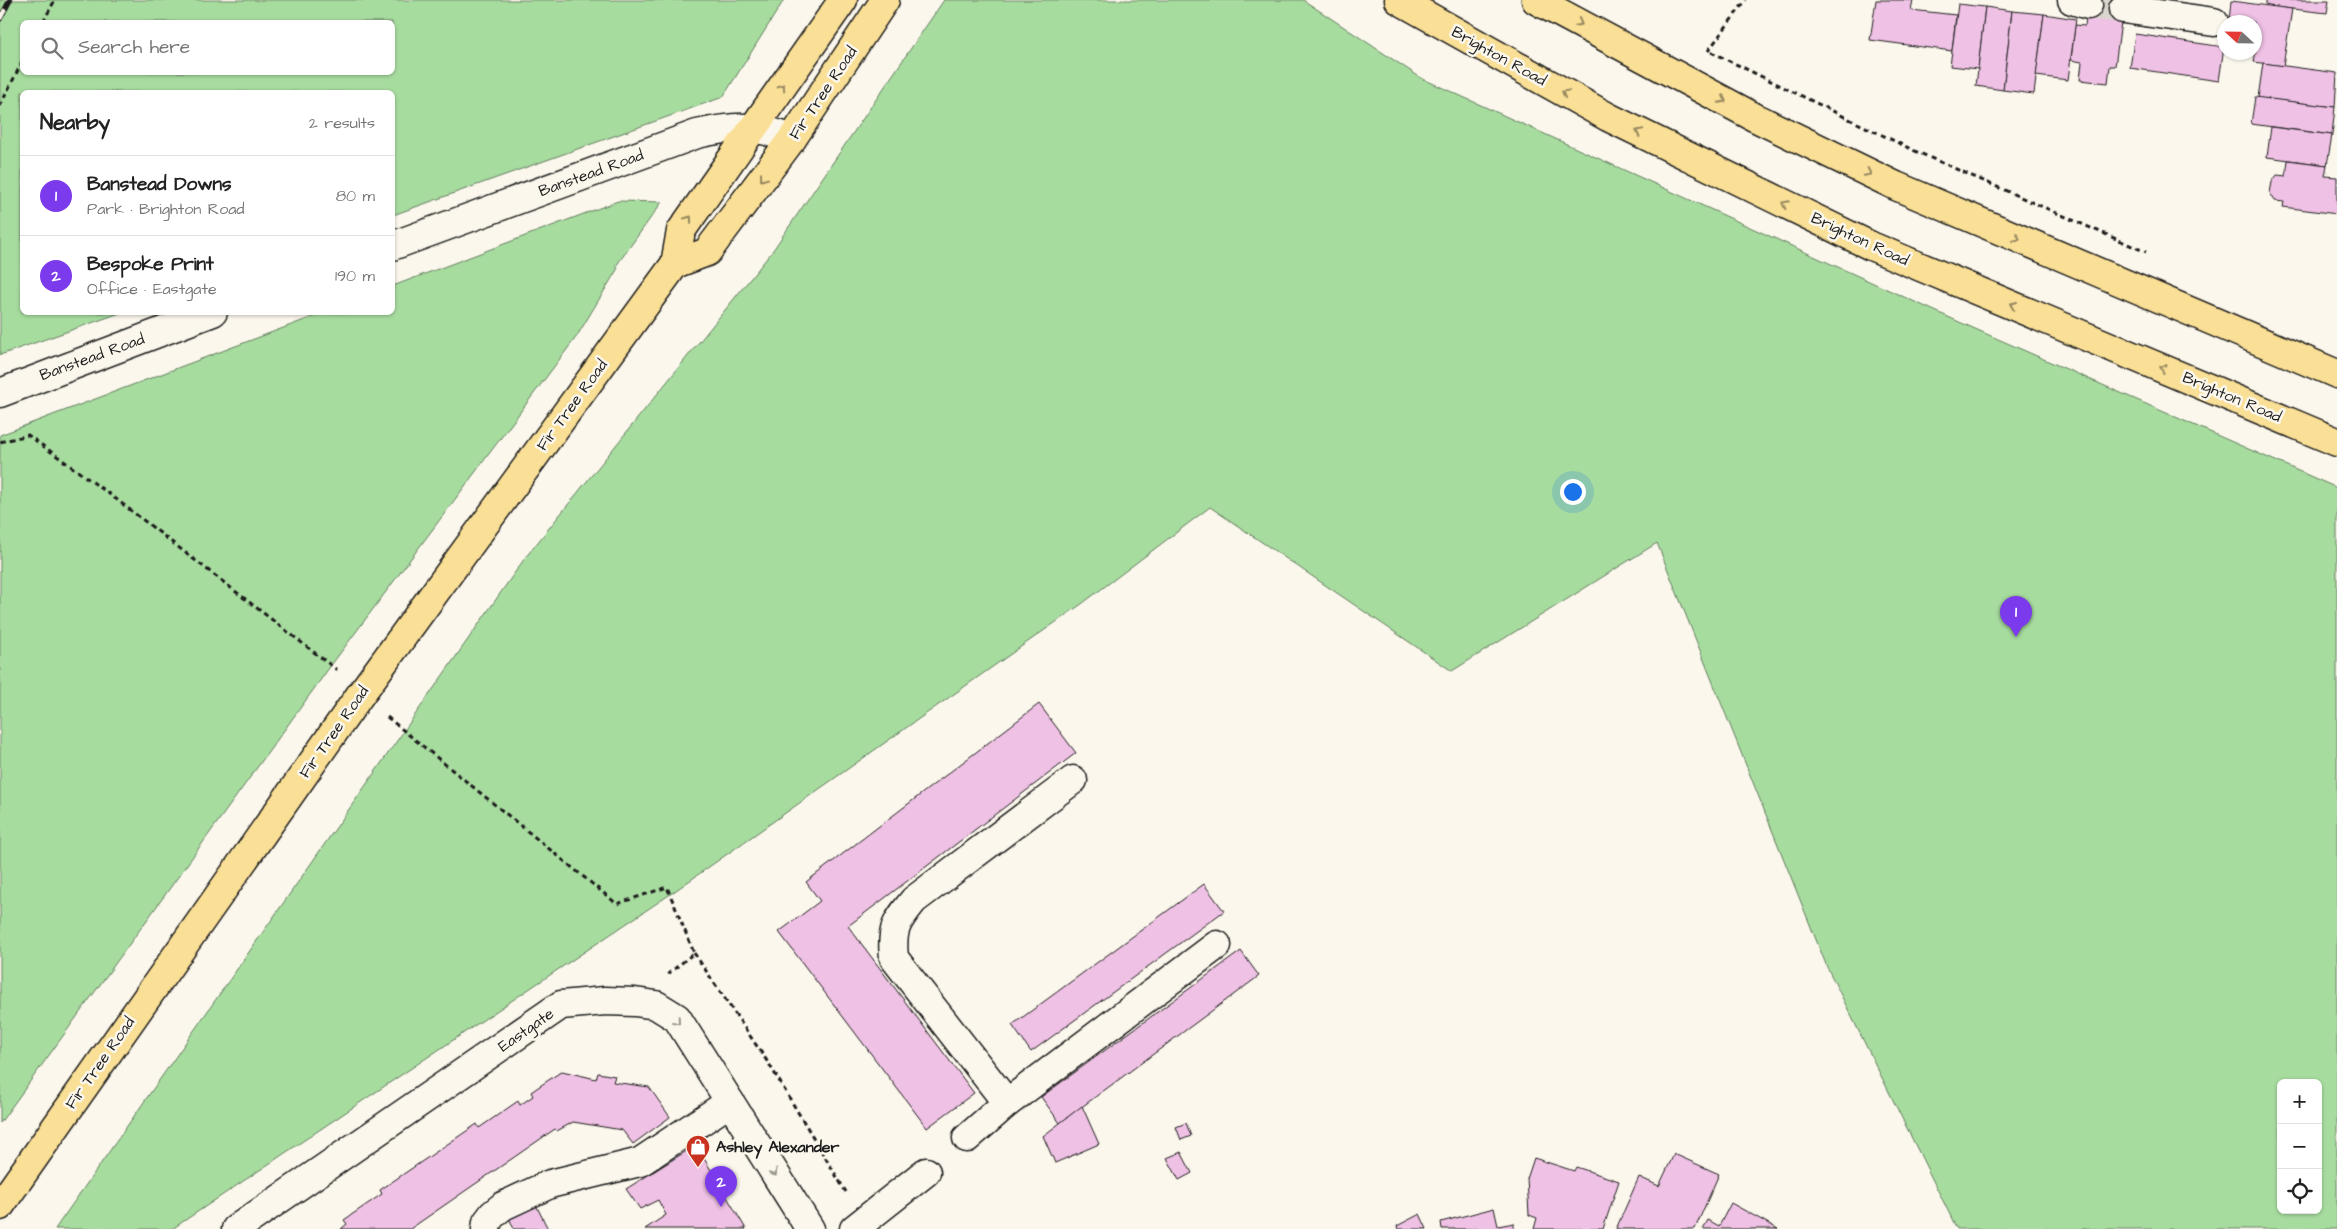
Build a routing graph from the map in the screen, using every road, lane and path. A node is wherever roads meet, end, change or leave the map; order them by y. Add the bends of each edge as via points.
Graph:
1 (54, 0) edge
2 (843, 0) edge
3 (885, 0) edge
4 (1399, 0) edge
5 (1536, 0) edge
6 (1746, 0) edge
7 (1436, 9) edge
8 (2123, 9) tunnel mouth
9 (44, 20) edge
10 (2214, 22) dead end
11 (1699, 46) dead end
12 (1708, 51) junction
13 (20, 66) edge
14 (0, 106) edge
15 (754, 127) junction
16 (792, 139) junction
17 (395, 245) edge
18 (2149, 254) dead end
19 (675, 264) junction
20 (205, 315) edge
21 (2337, 374) edge
22 (0, 393) edge
23 (2337, 442) edge
24 (1074, 780) dead end
25 (1217, 945) dead end
26 (694, 953) dead end
27 (730, 1102) junction
28 (1006, 1103) junction
29 (967, 1138) dead end
30 (926, 1172) dead end
31 (0, 1206) edge
32 (860, 1225) edge
33 (236, 1229) edge
34 (486, 1229) edge
35 (810, 1229) edge

1 - 9 path
15 -> 2 main road, Fir Tree Road
3 - 16 main road, Fir Tree Road
4 - 7 main road, Brighton Road
5 -> 21 main road via 1754,117 1896,186
6 - 12 path
23 -> 7 main road, Brighton Road via 1872,246 1608,116
8 - 10 street
11 - 12 path
12 - 18 path via 1916,151
13 - 14 path
15 - 16 street, Banstead Road
15 - 17 street, Banstead Road via 723,128 697,134
19 -> 15 main road, Fir Tree Road via 681,231
16 -> 19 main road, Fir Tree Road via 707,252
19 - 31 main road, Fir Tree Road via 366,687
20 - 22 street, Banstead Road
24 - 28 street via 914,900 899,918 892,939 894,958
25 - 28 street
26 - 32 path via 769,1064
33 -> 27 street, Eastgate via 561,1005 605,1001 656,1005 677,1018
27 - 34 street via 640,1162 550,1184 503,1206 487,1222
27 -> 35 street, Eastgate
28 - 29 street
30 - 32 street

